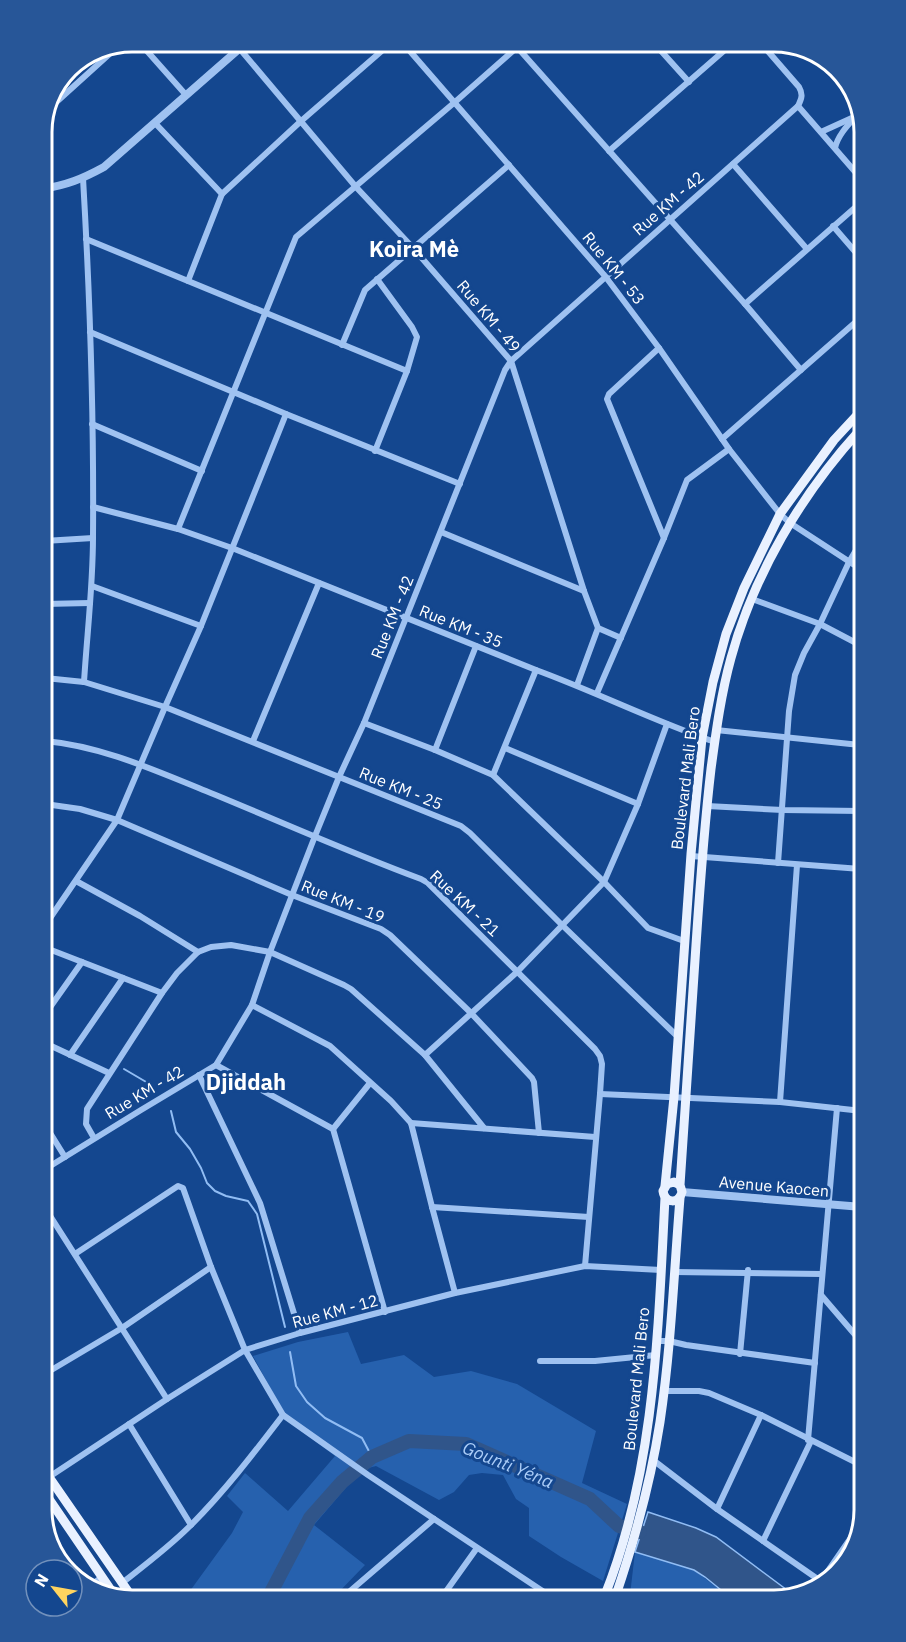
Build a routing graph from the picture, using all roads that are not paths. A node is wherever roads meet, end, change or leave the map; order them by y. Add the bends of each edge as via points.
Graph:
1 (149, 53) edge
2 (229, 53) edge
3 (244, 53) edge
4 (379, 53) edge
5 (412, 53) edge
6 (510, 53) edge
7 (522, 53) edge
8 (663, 53) edge
9 (722, 53) edge
10 (770, 53) edge
11 (105, 58) edge
12 (689, 82) junction
13 (186, 95) junction
14 (60, 98) edge
15 (455, 102) junction
16 (798, 106) junction
17 (852, 117) edge
18 (852, 120) edge
19 (300, 122) junction
20 (155, 123) junction
21 (821, 132) junction
22 (835, 148) junction
23 (609, 151) junction
24 (733, 164) junction
25 (509, 165) junction
26 (854, 170) edge
27 (83, 178) junction
28 (53, 187) edge
29 (356, 187) junction
30 (222, 194) junction
31 (854, 208) edge
32 (669, 220) junction
33 (833, 226) junction
34 (86, 239) junction
35 (414, 249) junction
36 (807, 249) junction
37 (854, 250) edge
38 (605, 276) junction
39 (377, 279) junction
40 (188, 281) junction
41 (745, 304) junction
42 (266, 314) junction
43 (854, 324) edge
44 (90, 332) junction
45 (342, 345) junction
46 (659, 348) junction
47 (511, 361) junction
48 (801, 370) junction
49 (406, 371) junction
50 (232, 392) junction
51 (286, 414) junction
52 (854, 418) edge
53 (92, 424) junction
54 (854, 437) edge
55 (722, 439) junction
56 (729, 449) junction
57 (375, 450) junction
58 (202, 471) junction
59 (460, 484) junction
60 (93, 507) junction
61 (780, 514) junction
62 (790, 523) junction
63 (178, 529) junction
64 (441, 532) junction
65 (93, 538) junction
66 (664, 538) junction
67 (53, 541) edge
68 (232, 548) junction
69 (854, 554) edge
70 (849, 562) junction
71 (854, 565) edge
72 (319, 583) junction
73 (92, 586) junction
74 (584, 591) junction
75 (752, 599) junction
76 (90, 603) junction
77 (53, 604) edge
78 (405, 618) junction
79 (820, 624) junction
80 (201, 626) junction
81 (598, 628) junction
82 (621, 638) junction
83 (854, 642) edge
84 (476, 646) junction
85 (536, 670) junction
86 (53, 679) edge
87 (84, 682) junction
88 (576, 685) junction
89 (597, 693) junction
90 (165, 707) junction
91 (364, 723) junction
92 (667, 724) junction
93 (716, 730) junction
94 (787, 737) junction
95 (702, 738) junction
96 (253, 741) junction
97 (53, 742) edge
98 (715, 742) junction
99 (854, 744) edge
100 (505, 748) junction
101 (435, 750) junction
102 (141, 765) junction
103 (493, 775) junction
104 (339, 777) junction
105 (638, 804) junction
106 (53, 805) edge
107 (707, 806) junction
108 (783, 810) junction
109 (854, 811) edge
110 (117, 820) junction
111 (315, 836) junction
112 (691, 856) junction
113 (701, 857) junction
114 (778, 862) junction
115 (797, 865) junction
116 (854, 869) edge
117 (76, 881) junction
118 (604, 882) junction
119 (292, 895) junction
120 (52, 915) edge
121 (561, 924) junction
122 (684, 941) junction
123 (52, 950) edge
124 (198, 952) junction
125 (270, 952) junction
126 (82, 962) junction
127 (517, 972) junction
128 (683, 976) junction
129 (123, 978) junction
130 (694, 978) junction
131 (162, 993) junction
132 (693, 997) junction
133 (681, 998) junction
134 (52, 1004) edge
135 (252, 1005) junction
136 (470, 1012) junction
137 (678, 1037) junction
138 (52, 1047) edge
139 (70, 1055) junction
140 (425, 1055) junction
141 (216, 1065) junction
142 (110, 1073) junction
143 (200, 1075) junction
144 (370, 1083) junction
145 (600, 1094) junction
146 (674, 1097) junction
147 (686, 1097) junction
148 (780, 1102) junction
149 (837, 1108) junction
150 (854, 1110) edge
151 (411, 1123) junction
152 (484, 1128) junction
153 (333, 1129) junction
154 (539, 1133) junction
155 (52, 1137) edge
156 (595, 1137) junction
157 (94, 1138) junction
158 (64, 1156) junction
159 (52, 1164) edge
160 (665, 1186) junction
161 (681, 1192) junction
162 (665, 1198) junction
163 (829, 1205) junction
164 (432, 1207) junction
165 (854, 1207) edge
166 (589, 1217) junction
167 (52, 1218) edge
168 (75, 1254) junction
169 (585, 1266) junction
170 (211, 1267) junction
171 (661, 1270) junction
172 (748, 1271) junction
173 (674, 1272) junction
174 (822, 1274) junction
175 (455, 1293) junction
176 (821, 1295) junction
177 (385, 1312) junction
178 (122, 1328) junction
179 (300, 1333) junction
180 (854, 1334) edge
181 (657, 1341) junction
182 (669, 1341) junction
183 (245, 1350) junction
184 (740, 1353) junction
185 (656, 1355) junction
186 (540, 1361) dead end
187 (815, 1363) junction
188 (52, 1369) edge
189 (664, 1391) junction
190 (167, 1399) junction
191 (283, 1414) junction
192 (761, 1415) junction
193 (129, 1424) junction
194 (810, 1441) junction
195 (653, 1460) junction
196 (854, 1462) edge
197 (52, 1475) edge
198 (52, 1481) edge
199 (52, 1503) edge
200 (717, 1509) junction
201 (75, 1515) junction
202 (434, 1519) junction
203 (64, 1521) junction
204 (633, 1523) junction
205 (191, 1525) junction
206 (629, 1539) junction
207 (764, 1541) junction
208 (477, 1548) junction
209 (102, 1577) junction
210 (816, 1577) edge
211 (97, 1581) edge
212 (122, 1583) junction
213 (108, 1585) edge
214 (126, 1589) edge
215 (352, 1589) edge
216 (447, 1589) edge
217 (540, 1590) edge
218 (607, 1590) edge
219 (617, 1590) edge

1 - 13 street
2 - 13 street
3 - 19 street, Rue KM - 49
4 - 19 street
5 - 15 street, Rue KM - 53
6 - 15 street
7 - 23 street
8 - 12 street
9 - 12 street
10 - 16 street via 799,87 802,93
11 - 14 street
12 - 23 street
13 - 20 street
15 - 25 street, Rue KM - 53
15 - 29 street
16 - 21 street
16 - 24 street, Rue KM - 42
17 - 21 street
18 - 22 street
19 - 29 street, Rue KM - 49
19 - 30 street
20 - 27 street via 104,167
20 - 30 street
21 - 22 street
22 - 26 street
23 - 32 street
24 - 32 street, Rue KM - 42
24 - 36 street
25 - 35 street
25 - 38 street, Rue KM - 53
27 - 28 street
27 - 34 street
29 - 35 street, Rue KM - 49
29 - 42 street via 296,237
30 - 40 street
31 - 33 street
32 - 38 street, Rue KM - 42
32 - 41 street
33 - 36 street
33 - 37 street
34 - 40 street
34 - 44 street
35 - 39 street
35 - 47 street, Rue KM - 49
36 - 41 street
38 - 46 street, Rue KM - 53
38 - 47 street, Rue KM - 42
39 - 45 street via 361,298
39 - 49 street via 417,337
40 - 42 street
41 - 48 street
42 - 45 street
42 - 50 street
43 - 48 street
44 - 50 street
44 - 53 street
45 - 49 street
46 - 55 street, Rue KM - 53
46 - 66 street via 607,399
47 - 59 street, Rue KM - 42
47 - 74 street, Rue KM - 49
48 - 55 street
49 - 57 street
50 - 51 street
50 - 58 street
51 - 57 street
51 - 68 street
52 - 61 main road, Boulevard Mali Bero
53 - 58 street
53 - 60 street
54 - 62 main road, Boulevard Mali Bero via 831,462
55 - 56 street, Rue KM - 53
56 - 61 street, Rue KM - 53
56 - 66 street via 687,480
57 - 59 street
58 - 63 street
59 - 64 street, Rue KM - 42
60 - 63 street, Rue KM - 35
60 - 65 street
61 - 62 street, Rue KM - 53
61 - 95 main road, Boulevard Mali Bero via 726,634
62 - 70 street, Rue KM - 53
62 - 75 main road, Boulevard Mali Bero
63 - 68 street, Rue KM - 35
64 - 74 street
64 - 78 street, Rue KM - 42
65 - 67 street
65 - 73 street
66 - 82 street
68 - 72 street, Rue KM - 35
68 - 80 street
69 - 70 street
70 - 71 street, Rue KM - 53
70 - 79 street
72 - 78 street, Rue KM - 35
72 - 96 street
73 - 76 street
73 - 80 street
74 - 81 street, Rue KM - 49
75 - 79 street
75 - 93 main road, Boulevard Mali Bero via 731,656
76 - 77 street
76 - 87 street
78 - 84 street, Rue KM - 35
78 - 91 street, Rue KM - 42
79 - 83 street
79 - 94 street via 795,675
80 - 90 street
81 - 82 street
81 - 88 street
82 - 89 street
84 - 85 street, Rue KM - 35
84 - 101 street
85 - 88 street, Rue KM - 35
85 - 100 street
86 - 87 street, Rue KM - 25
87 - 90 street, Rue KM - 25
88 - 89 street, Rue KM - 35
89 - 92 street, Rue KM - 35
90 - 96 street, Rue KM - 25
90 - 102 street
91 - 101 street
91 - 104 street, Rue KM - 42
92 - 95 street, Rue KM - 35
92 - 105 street
93 - 94 street
93 - 98 main road, Boulevard Mali Bero
94 - 99 street
94 - 108 street
95 - 98 street, Rue KM - 35
95 - 112 main road, Boulevard Mali Bero
96 - 104 street, Rue KM - 25
97 - 102 street, Rue KM - 21
98 - 107 main road, Boulevard Mali Bero
100 - 103 street
100 - 105 street
101 - 103 street
102 - 110 street
102 - 111 street, Rue KM - 21
103 - 118 street
104 - 111 street, Rue KM - 42
104 - 121 street, Rue KM - 25 via 465,829
105 - 118 street
106 - 110 street, Rue KM - 19
107 - 108 street
107 - 113 main road, Boulevard Mali Bero
108 - 109 street
108 - 114 street
110 - 117 street
110 - 119 street, Rue KM - 19
111 - 119 street, Rue KM - 42
111 - 127 street, Rue KM - 21 via 425,881
112 - 113 street
112 - 122 main road, Boulevard Mali Bero
113 - 114 street
113 - 130 main road, Boulevard Mali Bero
114 - 115 street
115 - 116 street
115 - 148 street
117 - 120 street
117 - 124 street
118 - 121 street
118 - 122 street via 650,930
119 - 125 street, Rue KM - 42
119 - 136 street, Rue KM - 19 via 381,929
121 - 127 street
121 - 137 street, Rue KM - 25
122 - 128 main road, Boulevard Mali Bero
123 - 126 street
124 - 125 street via 231,945
124 - 131 street
125 - 135 street, Rue KM - 42
125 - 140 street via 344,985
126 - 129 street
126 - 134 street
127 - 136 street
127 - 145 street, Rue KM - 21 via 600,1056
128 - 130 main road via 688,980
128 - 133 main road, Boulevard Mali Bero
129 - 131 street
129 - 139 street
130 - 132 main road, Boulevard Mali Bero
131 - 142 street
132 - 133 main road
132 - 147 main road, Boulevard Mali Bero
133 - 137 main road, Boulevard Mali Bero
135 - 141 street, Rue KM - 42
135 - 144 street via 330,1046
136 - 140 street
136 - 154 street, Rue KM - 19 via 532,1078
137 - 146 main road, Boulevard Mali Bero
138 - 139 street
139 - 142 street
140 - 152 street
141 - 143 street, Rue KM - 42
141 - 153 street
142 - 157 street via 87,1109 86,1124
143 - 157 street, Rue KM - 42
143 - 179 street via 260,1203
144 - 151 street
144 - 153 street
145 - 146 street
145 - 156 street, Rue KM - 21
146 - 147 street
146 - 160 main road, Boulevard Mali Bero
147 - 148 street
147 - 161 main road, Boulevard Mali Bero
148 - 149 street
149 - 150 street
149 - 163 street
151 - 152 street
151 - 164 street
152 - 154 street
153 - 177 street
154 - 156 street
155 - 158 street
156 - 166 street, Rue KM - 21
157 - 158 street, Rue KM - 42
158 - 159 street, Rue KM - 42
160 - 161 main road via 672,1182
160 - 162 main road
161 - 162 main road via 671,1201
161 - 163 street, Avenue Kaocen
161 - 173 main road, Boulevard Mali Bero
162 - 171 main road, Boulevard Mali Bero
163 - 165 street, Avenue Kaocen
163 - 174 street
164 - 166 street
164 - 175 street
166 - 169 street, Rue KM - 21
167 - 168 street
168 - 170 street via 178,1186 183,1188
168 - 178 street
169 - 171 street, Rue KM - 12
169 - 175 street, Rue KM - 12
170 - 178 street
170 - 183 street
171 - 181 main road, Boulevard Mali Bero
172 - 173 street
172 - 174 street
172 - 184 street
173 - 182 main road, Boulevard Mali Bero
174 - 176 street
175 - 177 street, Rue KM - 12
176 - 180 street
176 - 187 street
177 - 179 street, Rue KM - 12
178 - 188 street
178 - 190 street
179 - 183 street, Rue KM - 12
181 - 182 street
181 - 185 main road, Boulevard Mali Bero
182 - 184 street
182 - 189 main road, Boulevard Mali Bero
183 - 190 street, Rue KM - 12
183 - 191 street
184 - 187 street
185 - 186 street
185 - 204 main road, Boulevard Mali Bero
187 - 194 street
189 - 192 street via 704,1392
189 - 195 main road, Boulevard Mali Bero
190 - 193 street, Rue KM - 12
191 - 202 street
191 - 205 street
192 - 194 street
192 - 200 street
193 - 197 street, Rue KM - 12
193 - 205 street
194 - 196 street
194 - 207 street
195 - 200 street
195 - 204 main road, Boulevard Mali Bero
198 - 201 main road
199 - 203 main road
200 - 207 street
201 - 203 main road
201 - 212 main road
202 - 208 street
202 - 215 street
203 - 209 main road
204 - 206 main road, Boulevard Mali Bero
205 - 212 street
206 - 218 main road, Boulevard Mali Bero
206 - 219 main road, Boulevard Mali Bero
207 - 210 street
208 - 216 street
208 - 217 street
209 - 211 street
209 - 213 main road
212 - 214 main road

